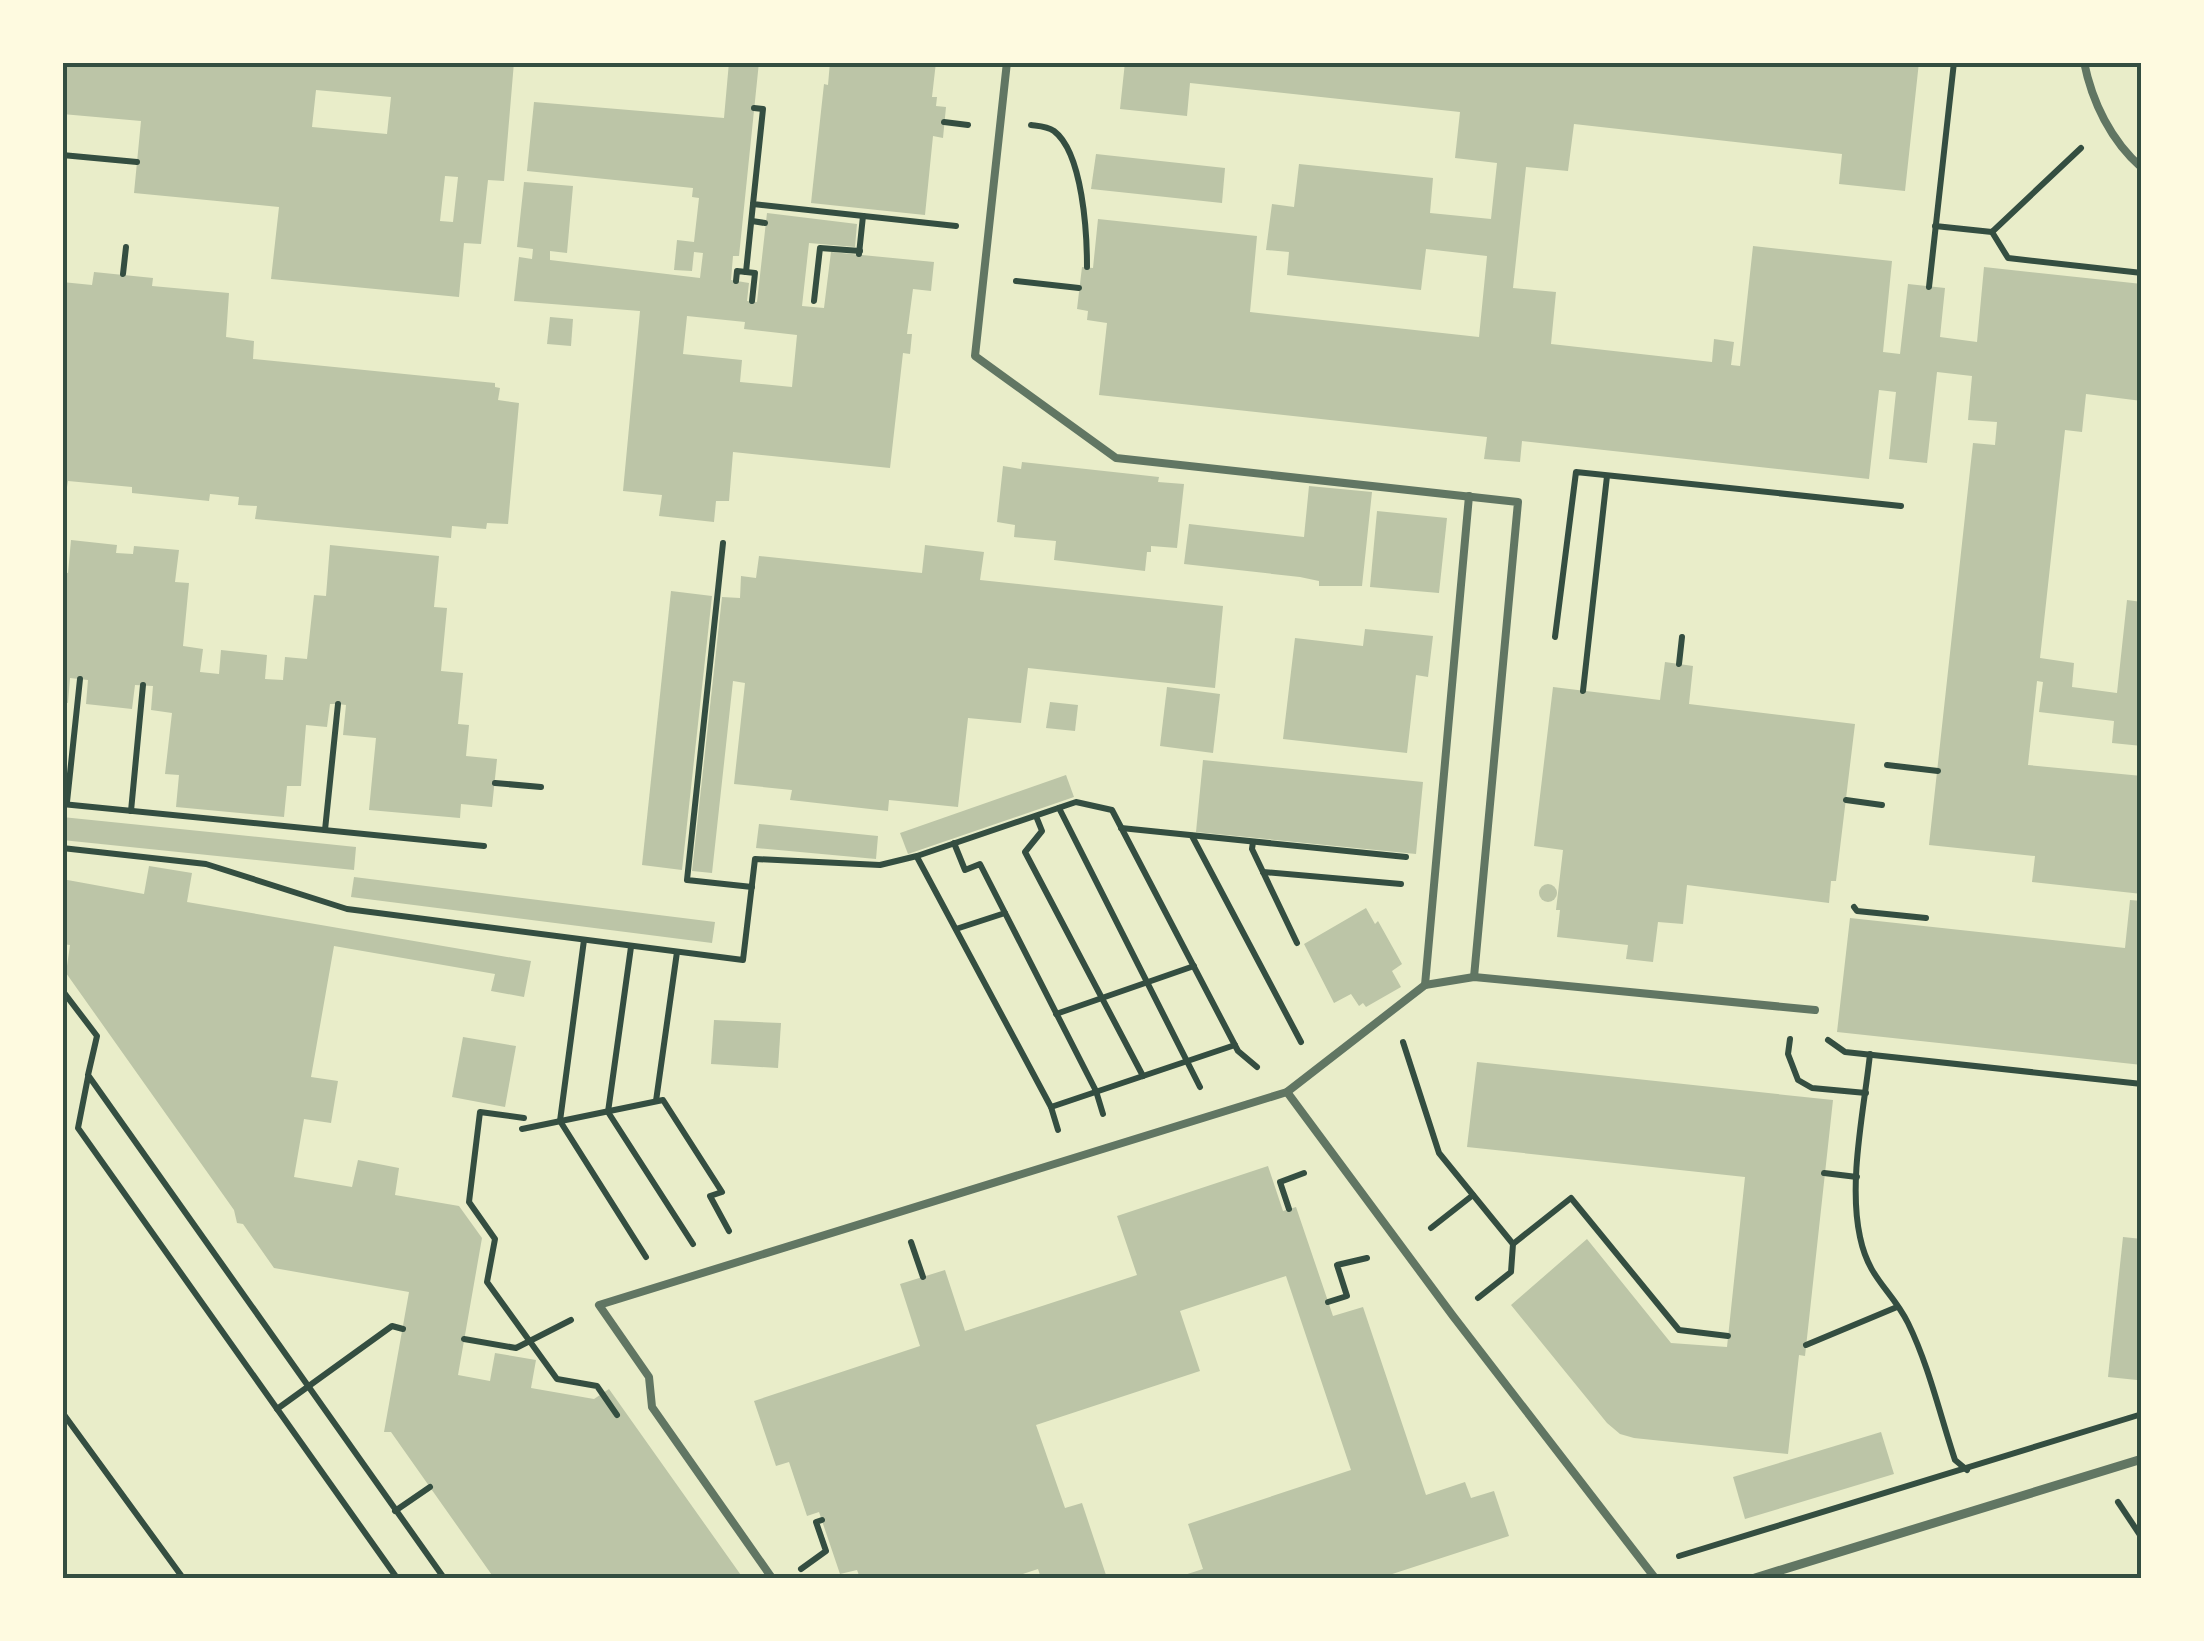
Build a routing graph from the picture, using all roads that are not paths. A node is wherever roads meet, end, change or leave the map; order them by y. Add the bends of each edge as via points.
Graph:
1 (1007, 62) edge
2 (2084, 62) edge
3 (2142, 168) edge
4 (1469, 496) junction
5 (1474, 977) junction
6 (1426, 985) junction
7 (1816, 1010) road end
8 (1286, 1092) junction
9 (2142, 1459) edge
10 (772, 1578) edge
11 (1655, 1578) edge
12 (1756, 1578) edge

1 - 4 lane via 975,356 1116,458
2 - 3 lane via 2106,124
4 - 5 lane via 1518,502
4 - 6 lane
5 - 6 lane
5 - 7 lane
6 - 8 lane
8 - 10 lane via 599,1306 649,1377 652,1406
8 - 11 lane
9 - 12 street

